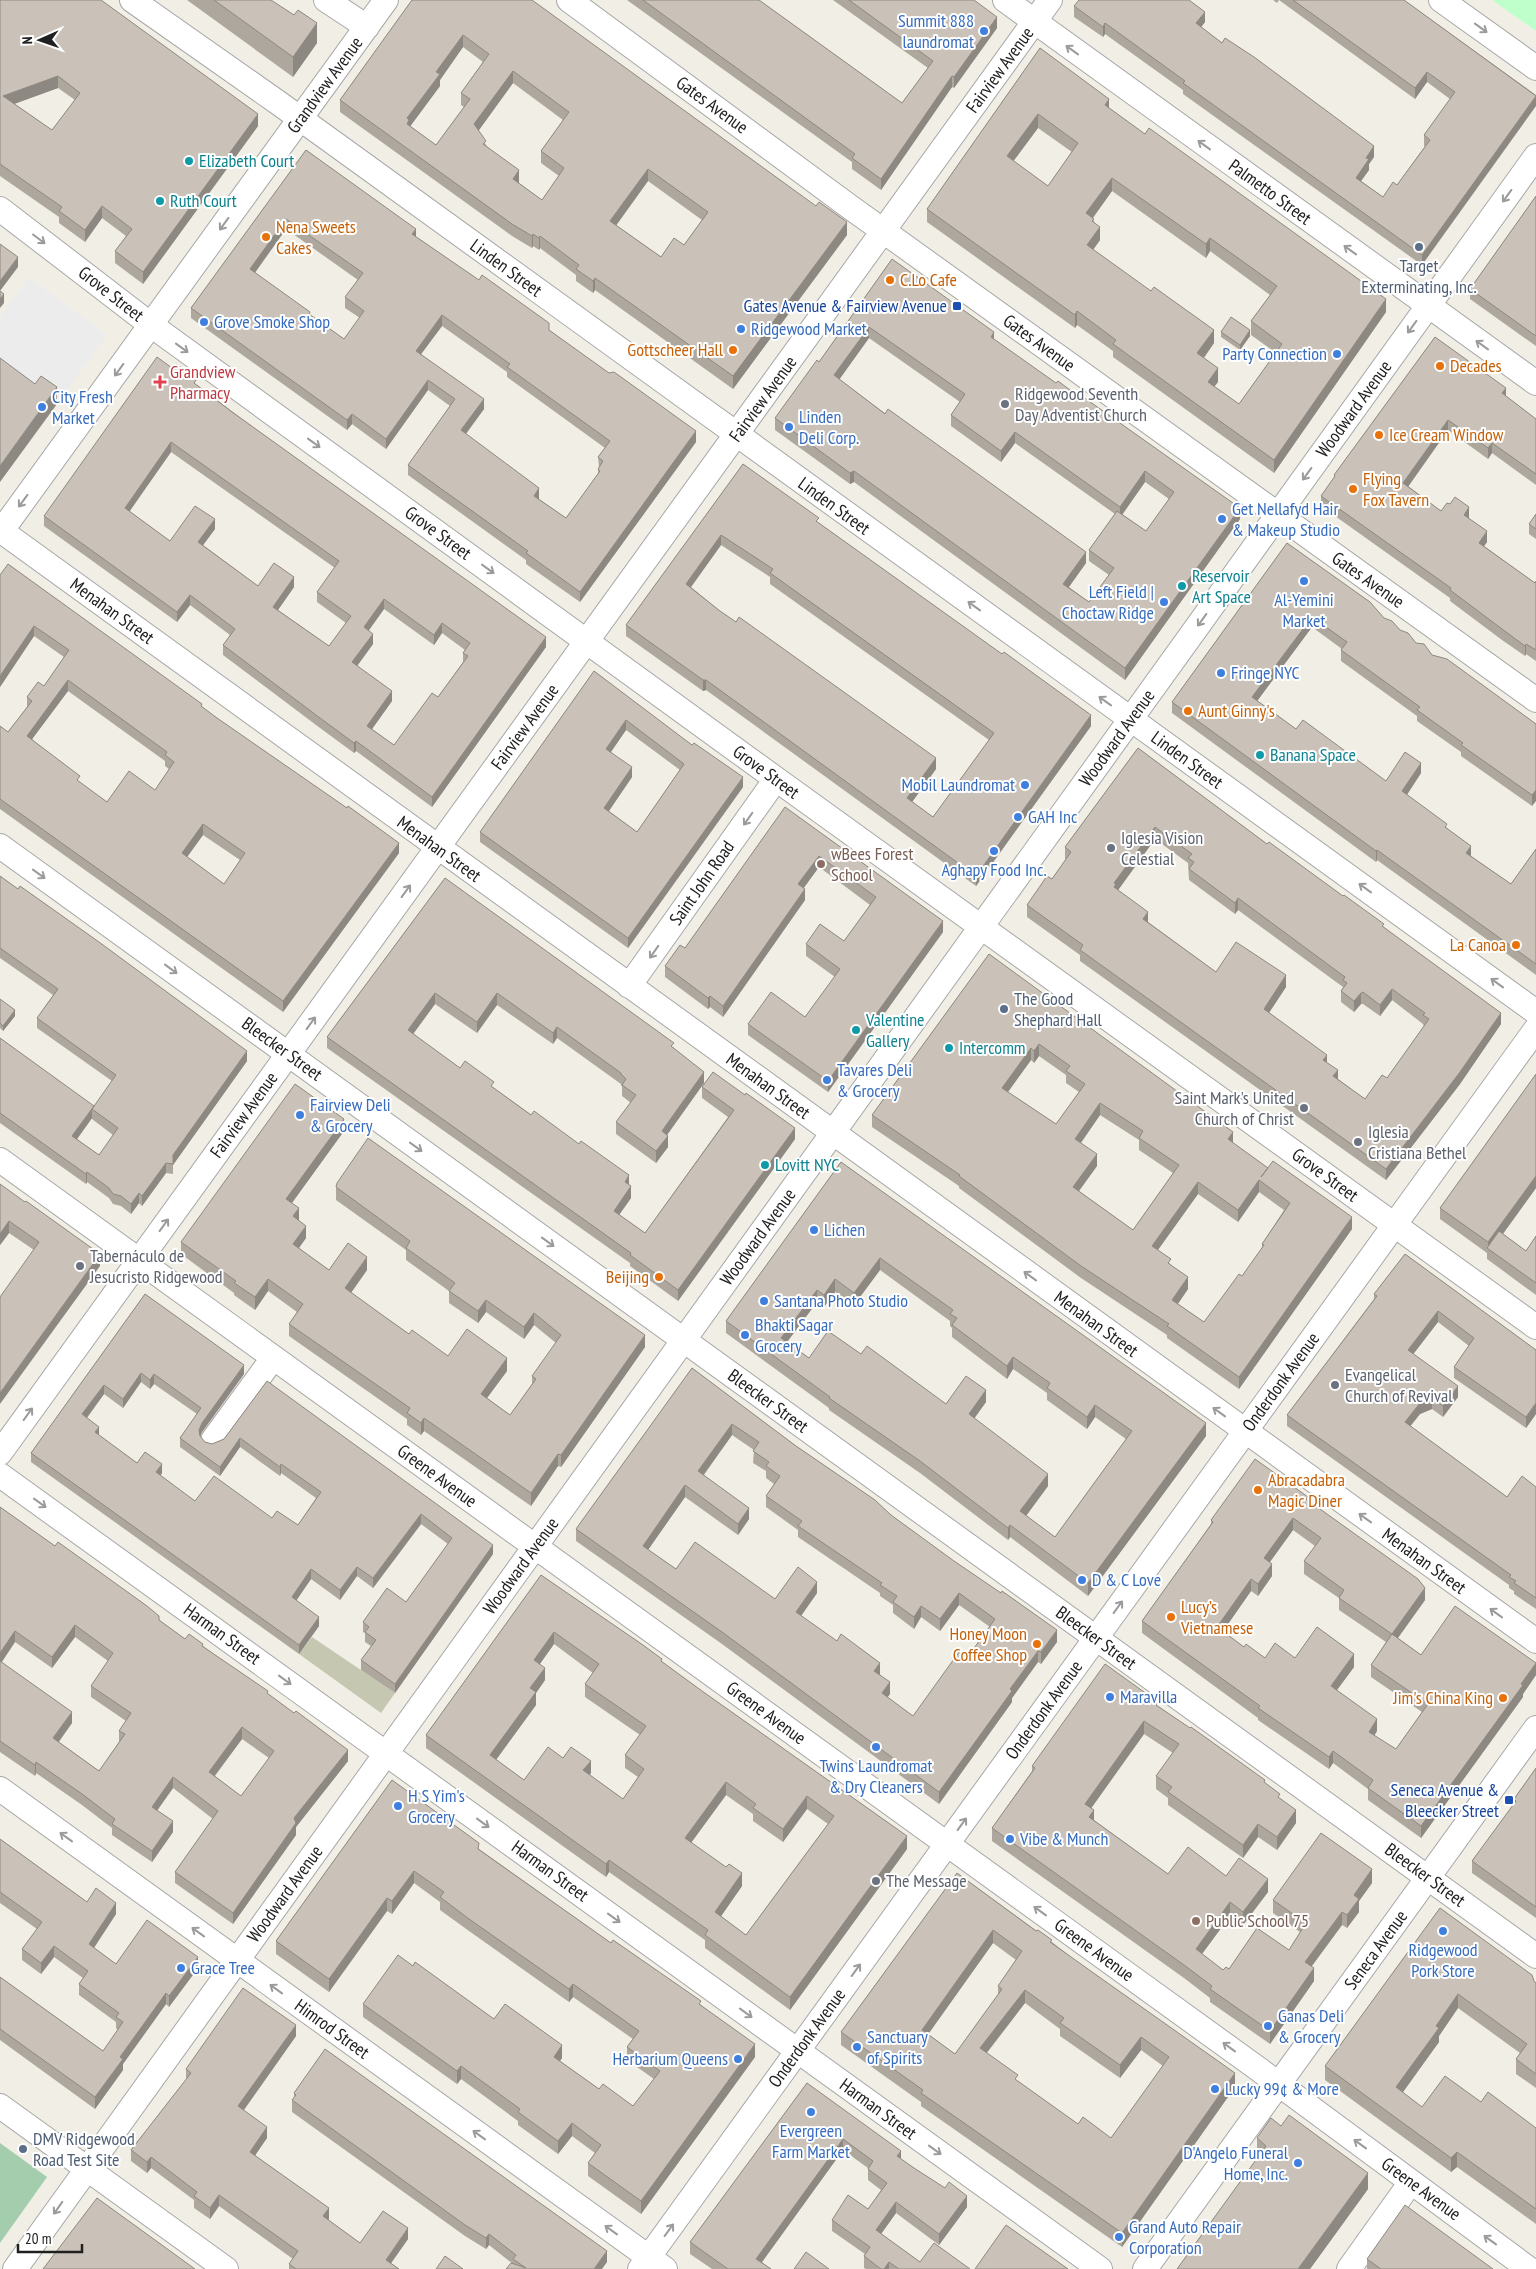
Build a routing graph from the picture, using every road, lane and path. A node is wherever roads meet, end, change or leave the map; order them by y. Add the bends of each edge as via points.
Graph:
1 (132, 0) edge
2 (326, 0) edge
3 (386, 0) edge
4 (570, 0) edge
5 (1005, 0) edge
6 (1050, 0) edge
7 (1441, 0) edge
8 (1035, 22) junction
9 (366, 27) junction
10 (1536, 68) edge
11 (300, 119) junction
12 (1536, 156) edge
13 (0, 209) edge
14 (883, 231) junction
15 (1428, 306) junction
16 (151, 325) junction
17 (1536, 383) edge
18 (736, 435) junction
19 (1277, 515) junction
20 (0, 532) edge
21 (587, 642) junction
22 (1536, 700) edge
23 (1131, 719) junction
24 (776, 779) junction
25 (0, 846) edge
26 (437, 848) junction
27 (982, 926) junction
28 (629, 986) junction
29 (1536, 1012) edge
30 (1536, 1029) edge
31 (288, 1054) junction
32 (832, 1133) junction
33 (0, 1160) edge
34 (1395, 1225) junction
35 (138, 1261) junction
36 (1536, 1327) edge
37 (684, 1340) junction
38 (274, 1358) junction
39 (1245, 1431) junction
40 (213, 1440) dead end
41 (0, 1453) edge
42 (0, 1475) edge
43 (535, 1547) junction
44 (1096, 1638) junction
45 (1536, 1641) edge
46 (1536, 1728) edge
47 (386, 1753) junction
48 (0, 1789) edge
49 (947, 1844) junction
50 (1428, 1878) junction
51 (1536, 1956) edge
52 (237, 1960) junction
53 (798, 2051) junction
54 (1279, 2084) junction
55 (0, 2106) edge
56 (87, 2169) junction
57 (1411, 2182) junction
58 (651, 2265) edge
59 (15, 2269) edge
60 (226, 2269) edge
61 (1100, 2269) edge
62 (1145, 2269) edge
63 (1349, 2269) edge
64 (1530, 2269) edge

1 - 11 street, Linden Street
2 - 9 street
3 - 9 street, Grandview Avenue
4 - 14 street, Gates Avenue
5 - 8 street, Palmetto Street
6 - 8 street, Fairview Avenue
7 -> 10 street
8 - 14 street, Fairview Avenue
15 -> 8 street, Palmetto Street
9 - 11 street, Grandview Avenue
11 -> 16 street, Grandview Avenue
11 - 18 street, Linden Street
12 -> 15 street, Woodward Avenue
13 -> 16 street, Grove Street
14 - 18 street, Fairview Avenue
14 - 19 street, Gates Avenue
17 -> 15 street, Palmetto Street
15 -> 19 street, Woodward Avenue
16 -> 20 street, Grandview Avenue
16 -> 21 street, Grove Street
18 - 21 street, Fairview Avenue
23 -> 18 street, Linden Street
19 - 22 street, Gates Avenue
19 -> 23 street, Woodward Avenue
20 - 26 street, Menahan Street
21 - 24 street, Grove Street
21 - 26 street, Fairview Avenue
23 - 27 street, Woodward Avenue
29 -> 23 street, Linden Street
24 - 27 street, Grove Street
24 -> 28 street, Saint John Road
25 -> 31 street, Bleecker Street
26 - 28 street, Menahan Street
31 -> 26 street, Fairview Avenue
27 - 32 street, Woodward Avenue
27 - 34 street, Grove Street
28 - 32 street, Menahan Street
30 - 34 street, Onderdonk Avenue
35 -> 31 street, Fairview Avenue
31 -> 37 street, Bleecker Street
32 - 37 street, Woodward Avenue
39 -> 32 street, Menahan Street
33 - 35 street, Greene Avenue
34 - 36 street, Grove Street
34 - 39 street, Onderdonk Avenue
35 - 38 street, Greene Avenue
41 -> 35 street, Fairview Avenue
37 - 43 street, Woodward Avenue
37 - 44 street, Bleecker Street
38 - 40 street
38 - 43 street, Greene Avenue
44 -> 39 street, Onderdonk Avenue
45 -> 39 street, Menahan Street
42 -> 47 street, Harman Street
43 - 47 street, Woodward Avenue
43 - 49 street, Greene Avenue
49 -> 44 street, Onderdonk Avenue
44 - 50 street, Bleecker Street
46 - 50 street, Seneca Avenue
47 - 52 street, Woodward Avenue
47 -> 53 street, Harman Street
52 -> 48 street, Himrod Street
53 -> 49 street, Onderdonk Avenue
54 -> 49 street, Greene Avenue
50 - 51 street, Bleecker Street
50 - 54 street, Seneca Avenue
52 - 56 street, Woodward Avenue
58 -> 52 street, Himrod Street
58 -> 53 street, Onderdonk Avenue
53 -> 61 street, Harman Street
57 -> 54 street, Greene Avenue
54 - 62 street, Seneca Avenue
55 - 56 street
56 -> 59 street, Woodward Avenue
56 - 60 street
57 - 63 street
64 -> 57 street, Greene Avenue

